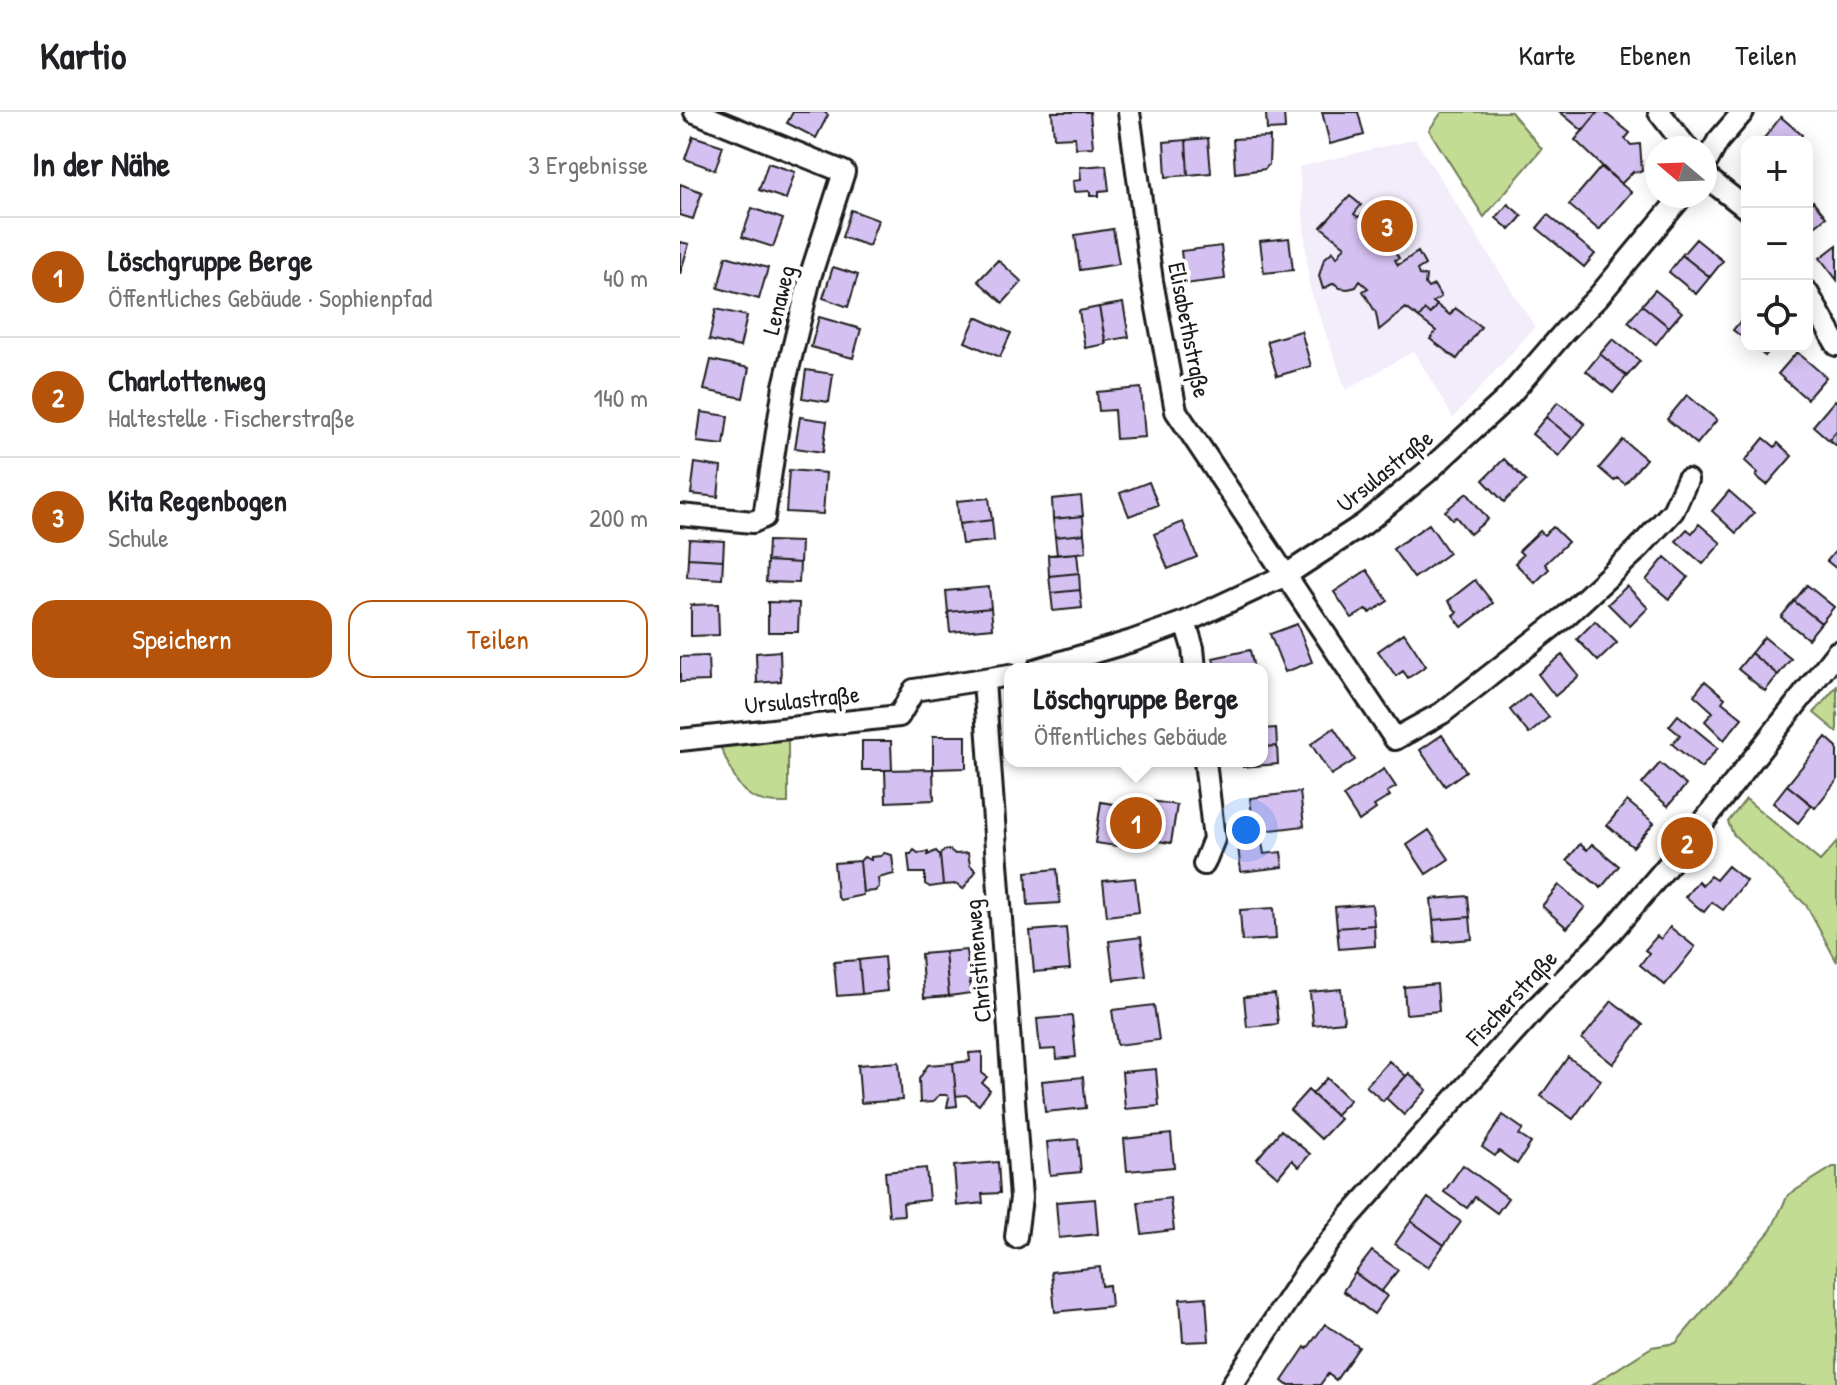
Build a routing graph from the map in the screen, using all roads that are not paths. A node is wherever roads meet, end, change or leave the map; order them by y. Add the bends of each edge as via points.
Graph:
1 (695, 112) edge
2 (1129, 112) edge
3 (1659, 112) edge
4 (1743, 112) edge
5 (1678, 136) edge
6 (1717, 143) edge
7 (1717, 185) edge
8 (1672, 208) edge
9 (1746, 208) edge
10 (1813, 303) edge
11 (1837, 345) edge
12 (1687, 480) dead end
13 (680, 515) edge
14 (1286, 575) junction
15 (1185, 622) junction
16 (1837, 652) edge
17 (1058, 663) edge
18 (1194, 663) edge
19 (1004, 676) edge
20 (984, 681) junction
21 (680, 740) edge
22 (1206, 767) edge
23 (1204, 864) dead end
24 (1016, 1237) dead end
25 (1232, 1385) edge

1 - 13 street, Lenaweg via 844,172 811,274 784,386 764,517 753,522
2 - 14 street, Elisabethstraße via 1176,411
3 - 5 street
4 - 6 street
7 - 9 street
8 - 14 street, Ursulastraße via 1507,398 1364,524
10 - 11 street
12 - 14 street, Elisabethstraße via 1673,511 1566,616 1442,713 1395,739
14 - 15 street, Ursulastraße
15 - 17 street, Ursulastraße
15 - 18 street
16 - 25 street, Fischerstraße via 1621,920 1350,1216 1306,1272
19 - 20 street, Ursulastraße
20 - 21 street, Ursulastraße via 914,690 899,716
20 - 24 street, Christinenweg via 1021,1198
22 - 23 street via 1214,839

